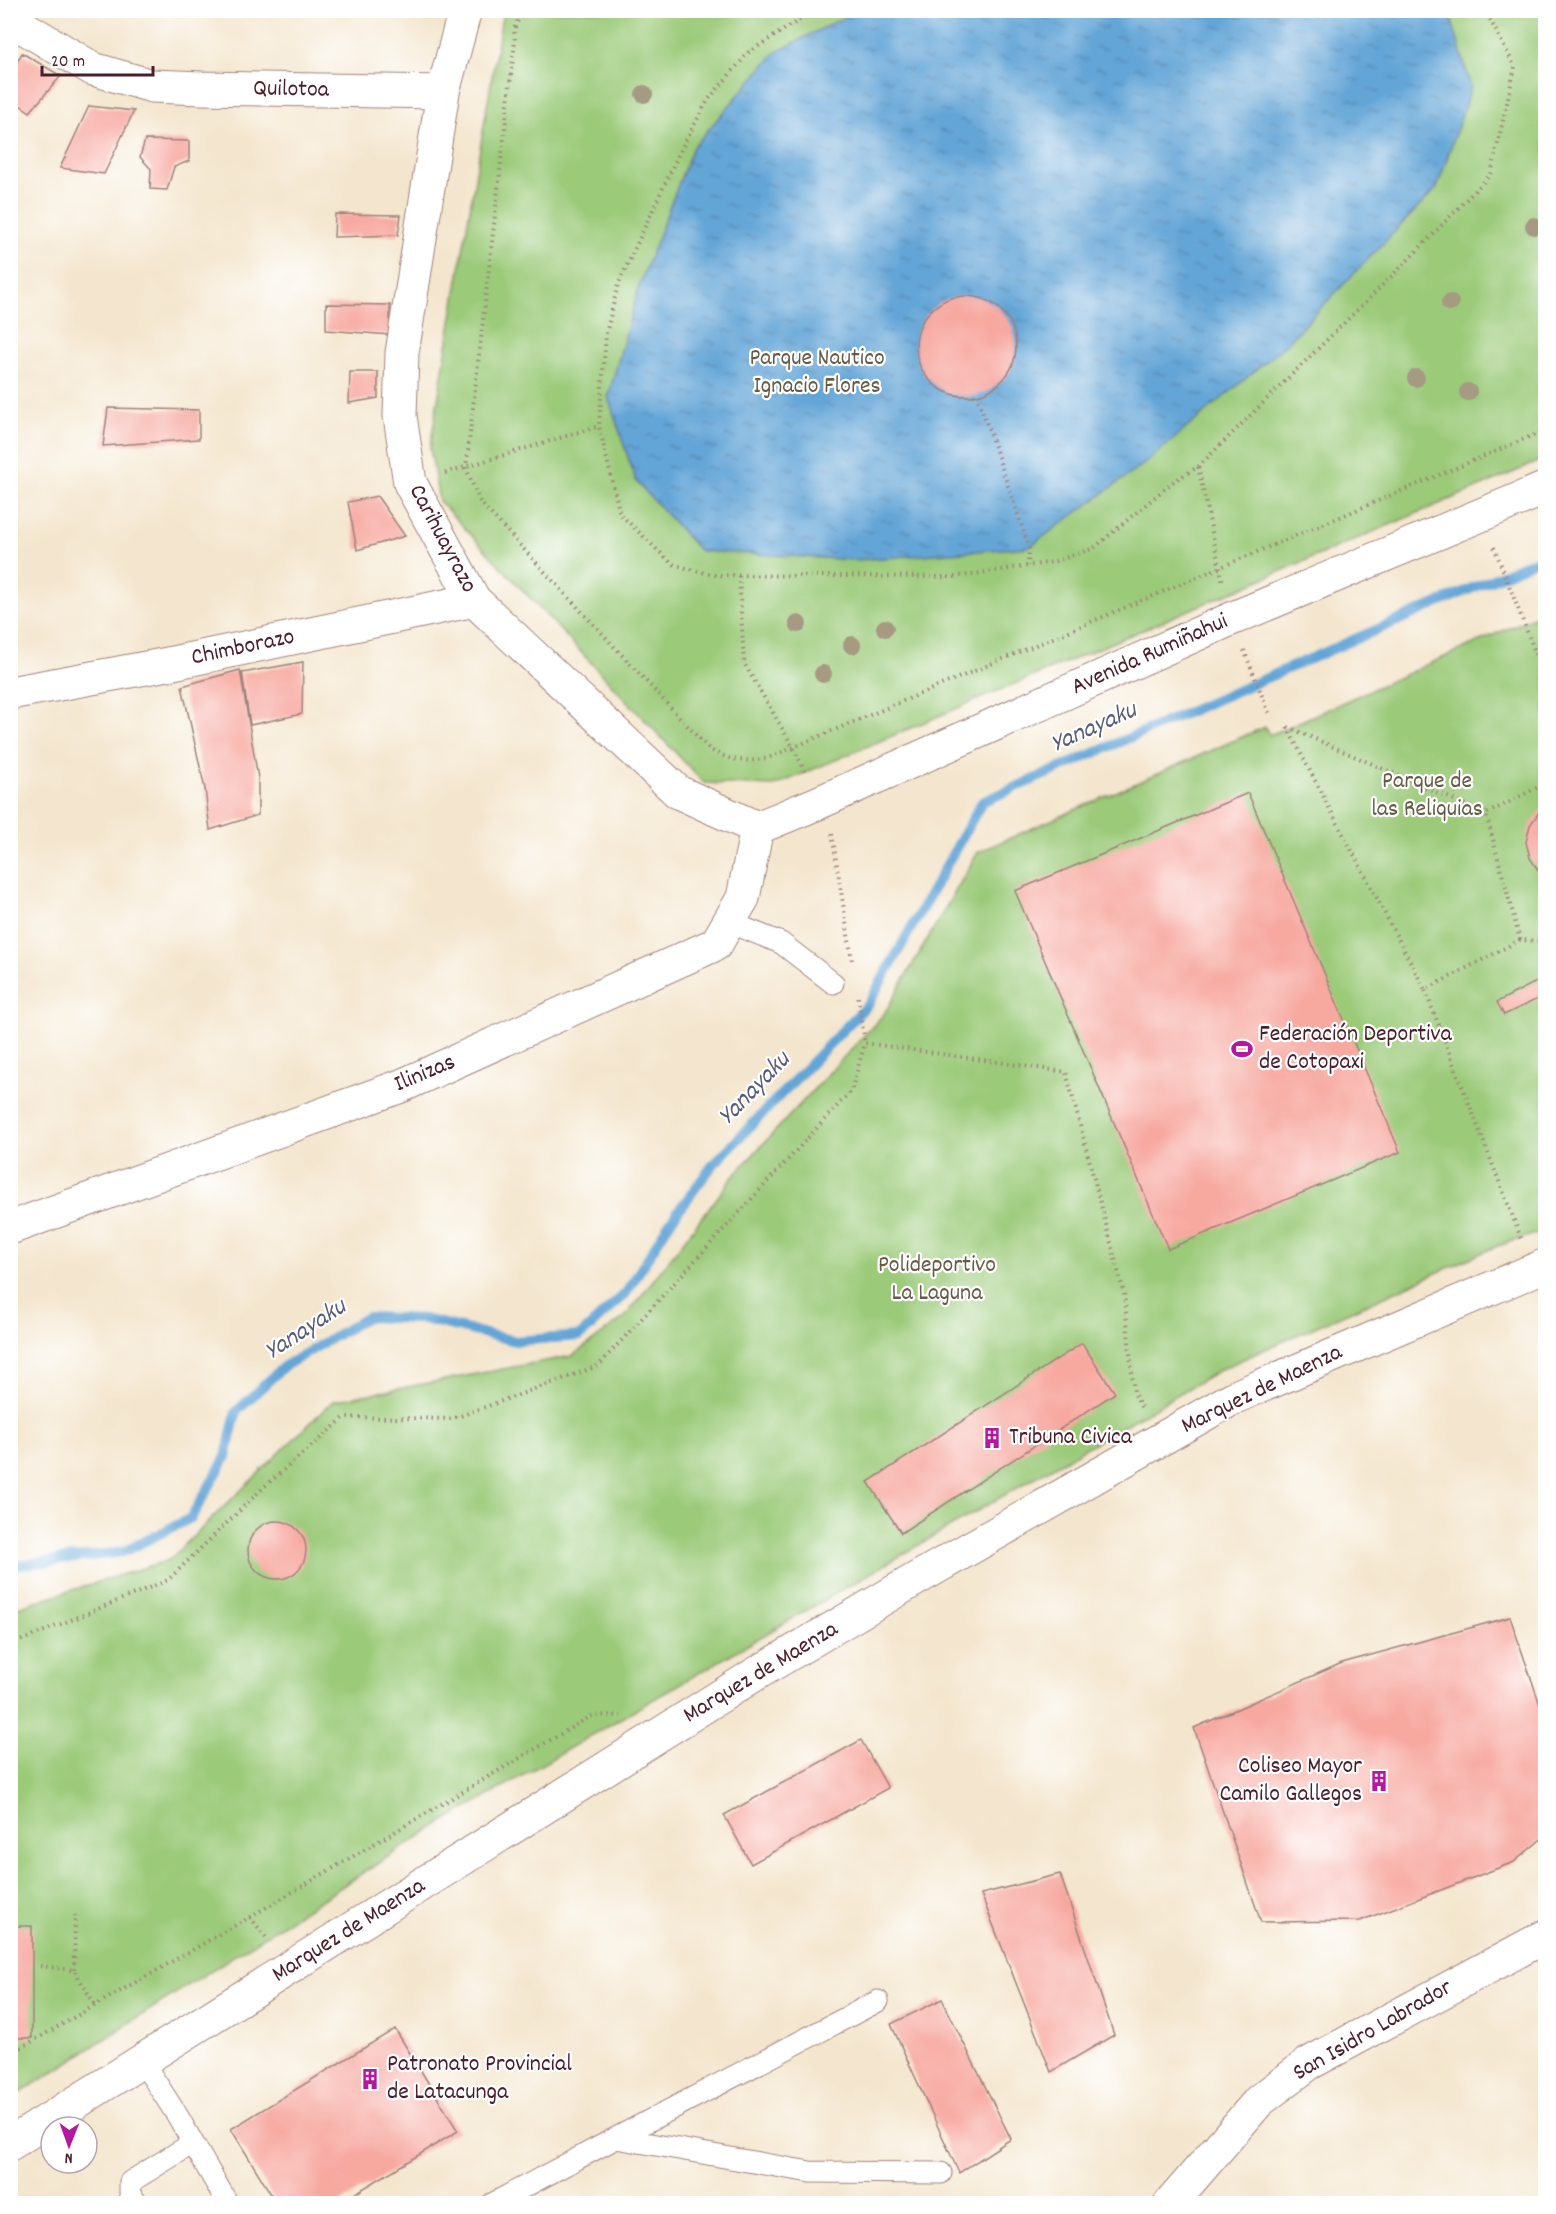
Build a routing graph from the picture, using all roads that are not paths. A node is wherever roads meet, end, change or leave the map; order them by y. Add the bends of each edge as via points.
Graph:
1 (465, 10) edge
2 (10, 19) edge
3 (443, 92) junction
4 (1545, 488) edge
5 (474, 600) junction
6 (10, 693) edge
7 (757, 828) junction
8 (729, 922) junction
9 (833, 983) dead end
10 (10, 1228) edge
11 (1539, 1267) edge
12 (1545, 1936) edge
13 (878, 2001) dead end
14 (141, 2061) junction
15 (616, 2138) junction
16 (193, 2143) junction
17 (10, 2144) edge
18 (941, 2173) dead end
19 (137, 2204) edge
20 (228, 2204) edge
21 (492, 2204) edge
22 (1170, 2204) edge

1 - 3 street, Carihuayrazo
2 - 3 street, Quilotoa via 93,69 152,86
3 - 5 street, Carihuayrazo via 402,353 400,416 410,483
4 - 7 street, Avenida Rumiñahui via 1231,619
5 - 6 street, Chimborazo
5 - 7 street, Carihuayrazo via 678,792
7 - 8 street, Ilinizas via 743,898
8 - 9 lane via 781,943
8 - 10 street, Ilinizas via 716,944 401,1086
11 - 14 street, Marquez de Maenza via 1235,1397 754,1676
12 - 22 street, San Isidro Labrador via 1308,2064 1259,2101
13 - 15 lane
14 - 16 lane
14 - 17 street, Marquez de Maenza
15 - 18 lane via 810,2172
15 - 21 lane
16 - 19 lane via 130,2182 130,2192
16 - 20 lane

